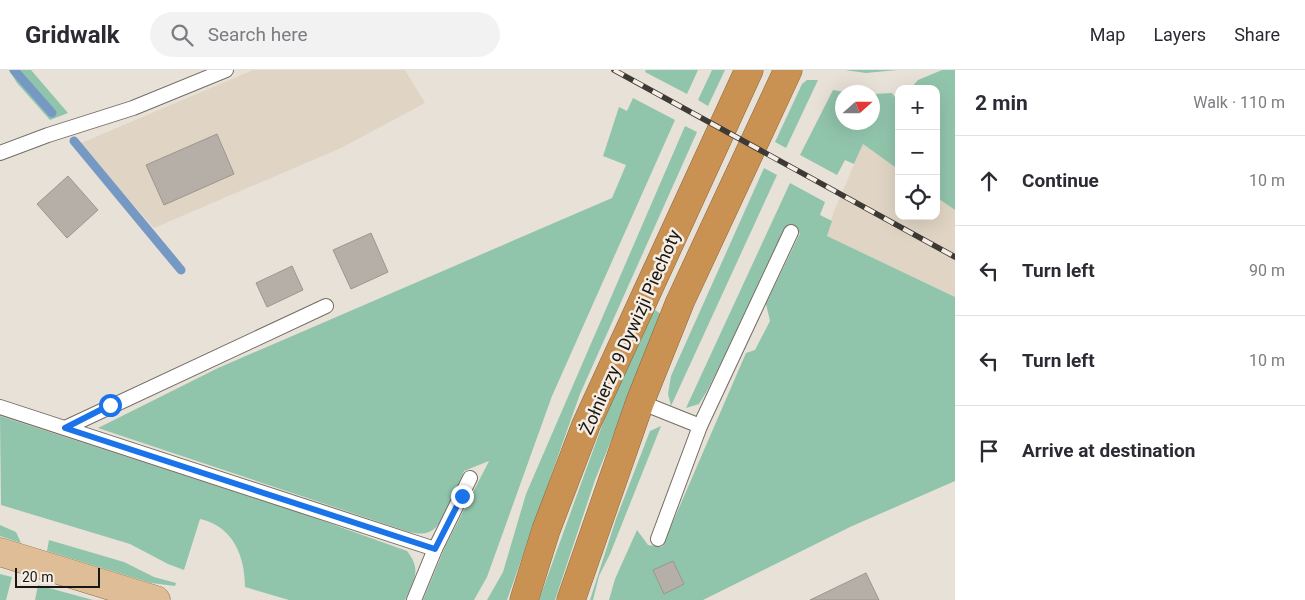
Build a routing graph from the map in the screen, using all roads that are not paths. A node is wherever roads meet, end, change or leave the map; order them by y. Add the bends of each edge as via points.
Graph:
1 (226, 70) edge
2 (749, 70) edge
3 (788, 70) edge
4 (0, 154) edge
5 (791, 232) dead end
6 (326, 306) dead end
7 (640, 402) junction
8 (0, 407) edge
9 (700, 426) junction
10 (65, 428) junction
11 (470, 478) dead end
12 (658, 539) dead end
13 (435, 549) junction
14 (0, 552) edge
15 (156, 600) edge
16 (414, 600) edge
17 (524, 600) edge
18 (571, 600) edge

1 - 4 lane via 133,108
2 - 17 highway, Żołnierzy 9 Dywizji Piechoty via 586,425 546,530
3 - 7 highway, Żołnierzy 9 Dywizji Piechoty via 680,302
5 - 9 lane
6 - 10 lane
7 - 9 lane
7 - 18 highway, Żołnierzy 9 Dywizji Piechoty
8 - 10 lane
9 - 12 lane
10 - 13 lane
11 - 13 lane
13 - 16 lane
14 - 15 main road

